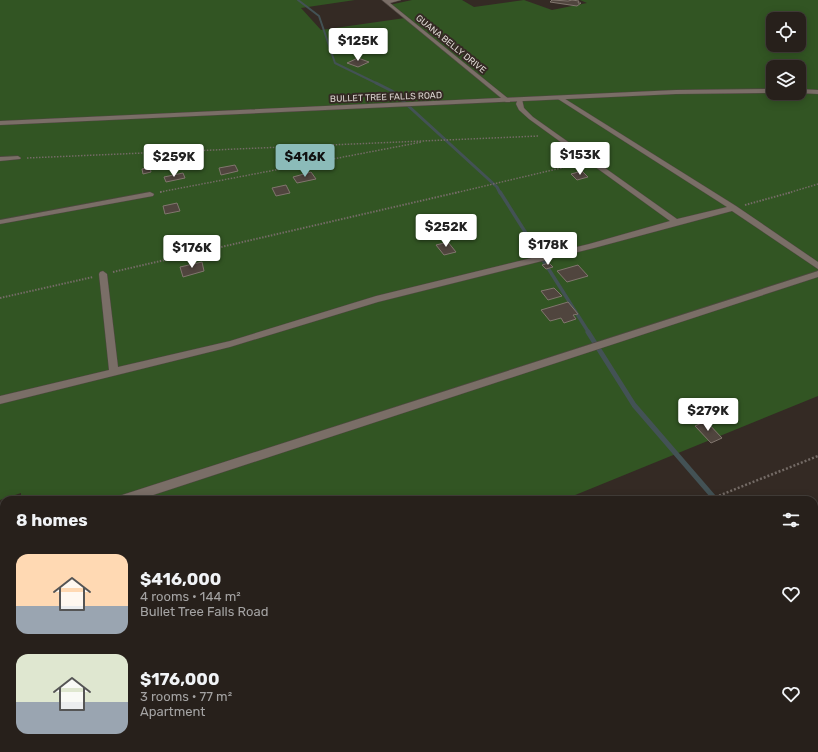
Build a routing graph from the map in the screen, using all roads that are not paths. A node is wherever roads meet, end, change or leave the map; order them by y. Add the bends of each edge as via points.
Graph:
1 (399, 0) edge
2 (385, 1) edge
3 (766, 90) edge
4 (806, 92) edge
5 (818, 92) edge
6 (560, 98) junction
7 (520, 100) junction
8 (508, 101) junction
9 (0, 123) edge
10 (18, 158) road end
11 (0, 159) edge
12 (150, 194) road end
13 (733, 208) junction
14 (0, 222) edge
15 (676, 222) junction
16 (818, 266) edge
17 (103, 274) road end
18 (818, 274) edge
19 (114, 372) junction
20 (0, 400) edge
21 (134, 496) edge

1 - 2 street
2 - 8 street, GUANA BELLY DRIVE
3 - 6 street, BULLET TREE FALLS ROAD
4 - 5 street
6 - 7 street, BULLET TREE FALLS ROAD
6 - 13 street
7 - 8 street, BULLET TREE FALLS ROAD
7 - 15 street via 521,109
8 - 9 street, BULLET TREE FALLS ROAD
10 - 11 street
12 - 14 street
13 - 15 street
13 - 16 street
15 - 19 street via 591,246 376,299 230,344
17 - 19 street
18 - 21 street
19 - 20 street

